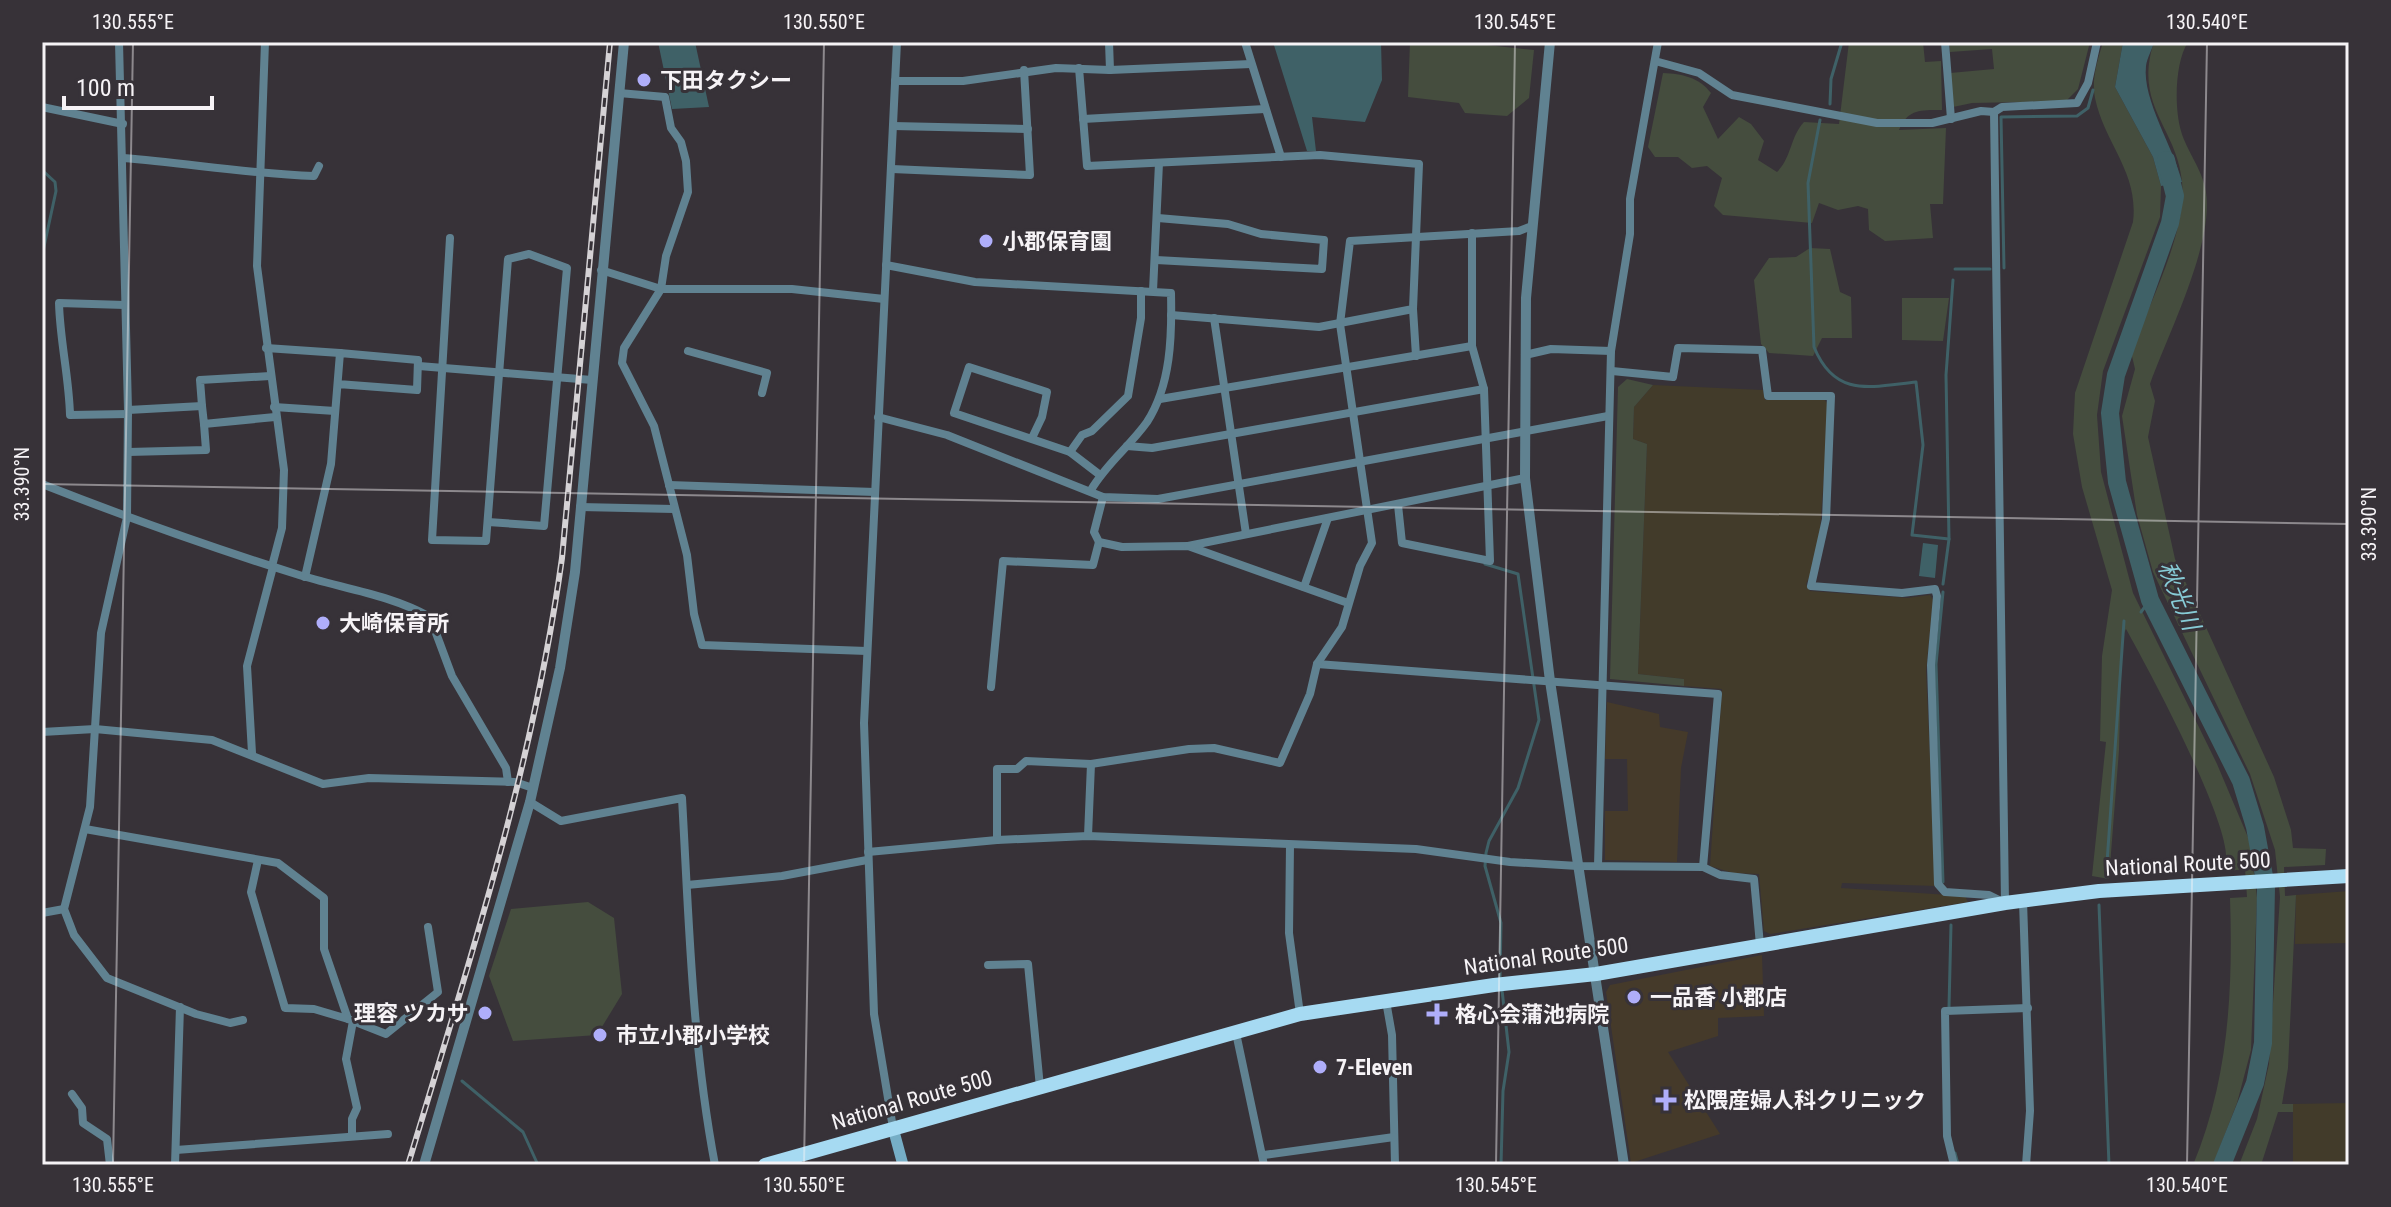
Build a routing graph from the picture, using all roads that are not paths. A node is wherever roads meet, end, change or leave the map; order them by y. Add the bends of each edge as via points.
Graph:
1 (119, 42) edge
2 (265, 42) edge
3 (624, 42) edge
4 (897, 42) edge
5 (1109, 42) edge
6 (1245, 42) edge
7 (1550, 42) edge
8 (1658, 42) edge
9 (1945, 42) edge
10 (2097, 42) edge
11 (1655, 61) junction
12 (1251, 64) junction
13 (1079, 68) junction
14 (1024, 70) junction
15 (1110, 70) junction
16 (895, 81) junction
17 (619, 93) junction
18 (42, 107) edge
19 (1265, 109) junction
20 (1994, 112) junction
21 (1083, 119) junction
22 (1951, 119) junction
23 (123, 124) junction
24 (893, 126) junction
25 (1028, 129) junction
26 (1281, 157) junction
27 (123, 158) junction
28 (1159, 163) junction
29 (319, 166) dead end
30 (892, 169) junction
31 (260, 174) junction
32 (1158, 218) junction
33 (1532, 226) junction
34 (1472, 233) junction
35 (1415, 237) junction
36 (450, 238) dead end
37 (1156, 260) junction
38 (886, 265) junction
39 (601, 270) junction
40 (661, 289) junction
41 (1141, 291) junction
42 (1153, 291) junction
43 (884, 299) junction
44 (125, 305) junction
45 (1413, 309) junction
46 (1171, 315) junction
47 (1214, 318) junction
48 (1340, 324) junction
49 (1472, 346) junction
50 (266, 348) junction
51 (688, 351) dead end
52 (1611, 351) junction
53 (340, 353) junction
54 (1525, 355) junction
55 (1416, 356) junction
56 (419, 366) junction
57 (445, 367) junction
58 (1347, 368) junction
59 (500, 371) junction
60 (1612, 371) junction
61 (270, 376) junction
62 (558, 377) junction
63 (592, 380) junction
64 (338, 384) junction
65 (1484, 389) junction
66 (1225, 390) junction
67 (762, 393) dead end
68 (1160, 399) junction
69 (202, 406) junction
70 (335, 411) junction
71 (128, 412) junction
72 (275, 412) junction
73 (1353, 413) junction
74 (1608, 416) junction
75 (878, 417) junction
76 (204, 424) junction
77 (1524, 431) junction
78 (1232, 433) junction
79 (1032, 438) junction
80 (1488, 439) junction
81 (1127, 446) junction
82 (128, 452) junction
83 (1070, 452) junction
84 (1360, 461) junction
85 (1100, 475) junction
86 (1525, 478) junction
87 (1240, 482) junction
88 (42, 484) edge
89 (669, 485) junction
90 (1489, 488) junction
91 (1091, 490) junction
92 (875, 492) junction
93 (1103, 497) junction
94 (1398, 505) junction
95 (580, 507) junction
96 (674, 509) junction
97 (1369, 511) junction
98 (127, 517) junction
99 (1328, 518) junction
100 (488, 522) junction
101 (1246, 534) junction
102 (1099, 542) junction
103 (1188, 546) junction
104 (273, 567) junction
105 (305, 577) junction
106 (1304, 587) junction
107 (1348, 603) junction
108 (867, 651) junction
109 (1317, 664) junction
110 (1550, 681) junction
111 (1601, 685) junction
112 (991, 687) dead end
113 (95, 729) junction
114 (42, 732) edge
115 (252, 753) junction
116 (1091, 764) junction
117 (508, 782) junction
118 (533, 788) junction
119 (530, 802) junction
120 (85, 829) junction
121 (1088, 836) junction
122 (997, 840) junction
123 (1290, 845) junction
124 (868, 856) junction
125 (258, 860) junction
126 (1578, 866) junction
127 (1598, 866) junction
128 (1703, 867) junction
129 (2349, 876) edge
130 (687, 885) junction
131 (2023, 901) junction
132 (2005, 903) junction
133 (64, 909) junction
134 (42, 913) edge
135 (428, 927) dead end
136 (1760, 945) junction
137 (988, 965) dead end
138 (1596, 974) junction
139 (1386, 1001) junction
140 (180, 1007) junction
141 (2028, 1008) junction
142 (1300, 1014) junction
143 (243, 1020) dead end
144 (350, 1020) junction
145 (1236, 1033) junction
146 (1040, 1087) junction
147 (72, 1094) dead end
148 (893, 1128) junction
149 (388, 1134) dead end
150 (352, 1136) junction
151 (1394, 1137) junction
152 (176, 1150) junction
153 (1264, 1160) edge
154 (110, 1165) edge
155 (175, 1165) edge
156 (424, 1165) edge
157 (715, 1165) edge
158 (765, 1165) edge
159 (903, 1165) edge
160 (1395, 1165) edge
161 (1624, 1165) edge
162 (1954, 1165) edge
163 (2026, 1165) edge

1 - 23 street
2 - 31 street
3 - 17 street
4 - 16 street
5 - 15 street
6 - 12 street
7 - 33 street
8 - 11 street
9 - 22 street
10 - 20 street via 2088,83 2077,103 2002,107
11 - 22 street via 1699,73 1732,95 1755,102 1877,123
11 - 52 street via 1630,199 1630,234
12 - 15 street
12 - 19 street
13 - 14 street
13 - 15 street
13 - 21 street
14 - 16 street via 963,81
14 - 25 street
16 - 24 street
17 - 39 street
17 - 40 street via 665,97 686,161 688,192 666,256
18 - 23 street
19 - 21 street
19 - 26 street
20 - 22 street
20 - 132 street
21 - 28 street via 1086,166
23 - 27 street
24 - 25 street
24 - 30 street
25 - 30 street via 1030,175
26 - 28 street
26 - 35 street via 1419,164
27 - 31 street
27 - 44 street
28 - 32 street
29 - 31 street via 314,176
30 - 38 street
31 - 50 street via 257,266
32 - 37 street
32 - 37 street via 1324,240 1322,269
33 - 34 street
33 - 54 street
34 - 35 street
34 - 49 street
35 - 45 street
35 - 48 street via 1350,241
36 - 57 street
37 - 42 street
38 - 41 street via 975,282
38 - 43 street
39 - 40 street
39 - 63 street
40 - 43 street via 792,289
40 - 89 street via 624,348 622,363 654,426
41 - 42 street
41 - 83 street via 1128,396
42 - 46 street via 1171,293
43 - 75 street
44 - 71 street
44 - 71 street via 59,303 70,415
45 - 48 street
45 - 55 street
46 - 47 street
46 - 68 street
47 - 48 street
47 - 66 street
48 - 58 street
49 - 55 street
49 - 65 street
50 - 53 street
50 - 61 street
51 - 67 street via 767,373
52 - 54 street via 1551,349
52 - 60 street
53 - 56 street via 415,357
53 - 64 street
54 - 77 street
55 - 58 street
56 - 57 street
56 - 64 street via 417,390
57 - 59 street
57 - 100 street via 430,538 484,543
58 - 66 street
58 - 73 street
59 - 62 street
59 - 62 street via 508,259 529,254 567,268
59 - 100 street
60 - 74 street
60 - 132 street via 1673,377 1678,348 1762,350 1768,396 1831,396 1827,506 1811,586 1902,593 1935,589 1931,665 1938,884 1945,892 1989,895
61 - 69 street via 200,380
61 - 72 street
62 - 63 street
62 - 100 street via 544,526
63 - 95 street
64 - 70 street
65 - 73 street
65 - 80 street
66 - 68 street
66 - 78 street
68 - 81 street
69 - 71 street
69 - 76 street
70 - 72 street
70 - 105 street via 331,464
71 - 82 street
72 - 76 street
72 - 104 street via 284,470 282,528
73 - 78 street
73 - 84 street
74 - 77 street
74 - 111 street
75 - 91 street via 947,435
75 - 92 street
76 - 82 street via 206,450
77 - 80 street
77 - 86 street
78 - 81 street via 1152,448
78 - 87 street
79 - 79 street via 954,413 969,367 1047,392
79 - 83 street
80 - 84 street
80 - 90 street
81 - 85 street
82 - 98 street
83 - 85 street
84 - 87 street
84 - 97 street
85 - 91 street
86 - 90 street
86 - 110 street
87 - 93 street via 1158,499
87 - 101 street
88 - 98 street
89 - 92 street
89 - 96 street
90 - 94 street
90 - 94 street via 1490,561 1402,543
91 - 93 street
92 - 108 street
93 - 102 street via 1094,532
94 - 97 street
95 - 96 street
95 - 118 street via 560,668
96 - 108 street via 702,645
97 - 99 street
97 - 107 street via 1372,543
98 - 104 street
98 - 113 street via 101,633
99 - 101 street
99 - 106 street
101 - 103 street
102 - 103 street
102 - 112 street via 1093,565 1003,561
103 - 106 street
104 - 105 street
104 - 115 street via 247,666
105 - 117 street via 360,590 430,617 441,652 506,768
106 - 107 street
107 - 109 street via 1342,627
108 - 124 street
109 - 110 street
109 - 116 street via 1280,763 1214,748
110 - 111 street
110 - 126 street
111 - 127 street
111 - 128 street via 1718,694
113 - 114 street
113 - 115 street via 212,740
113 - 120 street
115 - 117 street via 323,784 369,778
116 - 121 street
116 - 122 street via 1026,761 1017,769 997,769
117 - 118 street
118 - 119 street
119 - 130 street via 561,821 682,798
119 - 156 street
120 - 125 street
120 - 133 street
121 - 122 street
121 - 123 street
122 - 124 street
123 - 126 street via 1416,849
123 - 142 street via 1289,933
124 - 130 street via 782,876
124 - 148 street via 874,1014
125 - 144 street via 278,863 324,898 324,949
125 - 144 street via 251,892 285,1008 314,1009
126 - 127 street
126 - 138 street
127 - 128 street
128 - 136 street via 1754,879
129 - 131 highway, National Route 500 via 2099,891
130 - 157 street via 704,1108
131 - 132 highway, National Route 500
131 - 141 street
132 - 136 highway, National Route 500
133 - 134 street
133 - 140 street via 74,935 107,978
135 - 144 street via 438,992 386,1034
136 - 138 highway, National Route 500
137 - 146 street via 1028,964
138 - 139 highway, National Route 500
138 - 161 street
139 - 142 highway, National Route 500
139 - 151 street
140 - 143 street via 230,1023
140 - 152 street
141 - 162 street via 1945,1011 1947,1136
141 - 163 street
142 - 145 highway, National Route 500
144 - 150 street via 346,1059 357,1108
145 - 146 highway, National Route 500
145 - 153 street
146 - 148 highway, National Route 500
147 - 154 street via 82,1108 83,1123 107,1139
148 - 158 highway, National Route 500
148 - 159 main road
149 - 150 street
150 - 152 street
151 - 153 street
151 - 160 street
152 - 155 street

